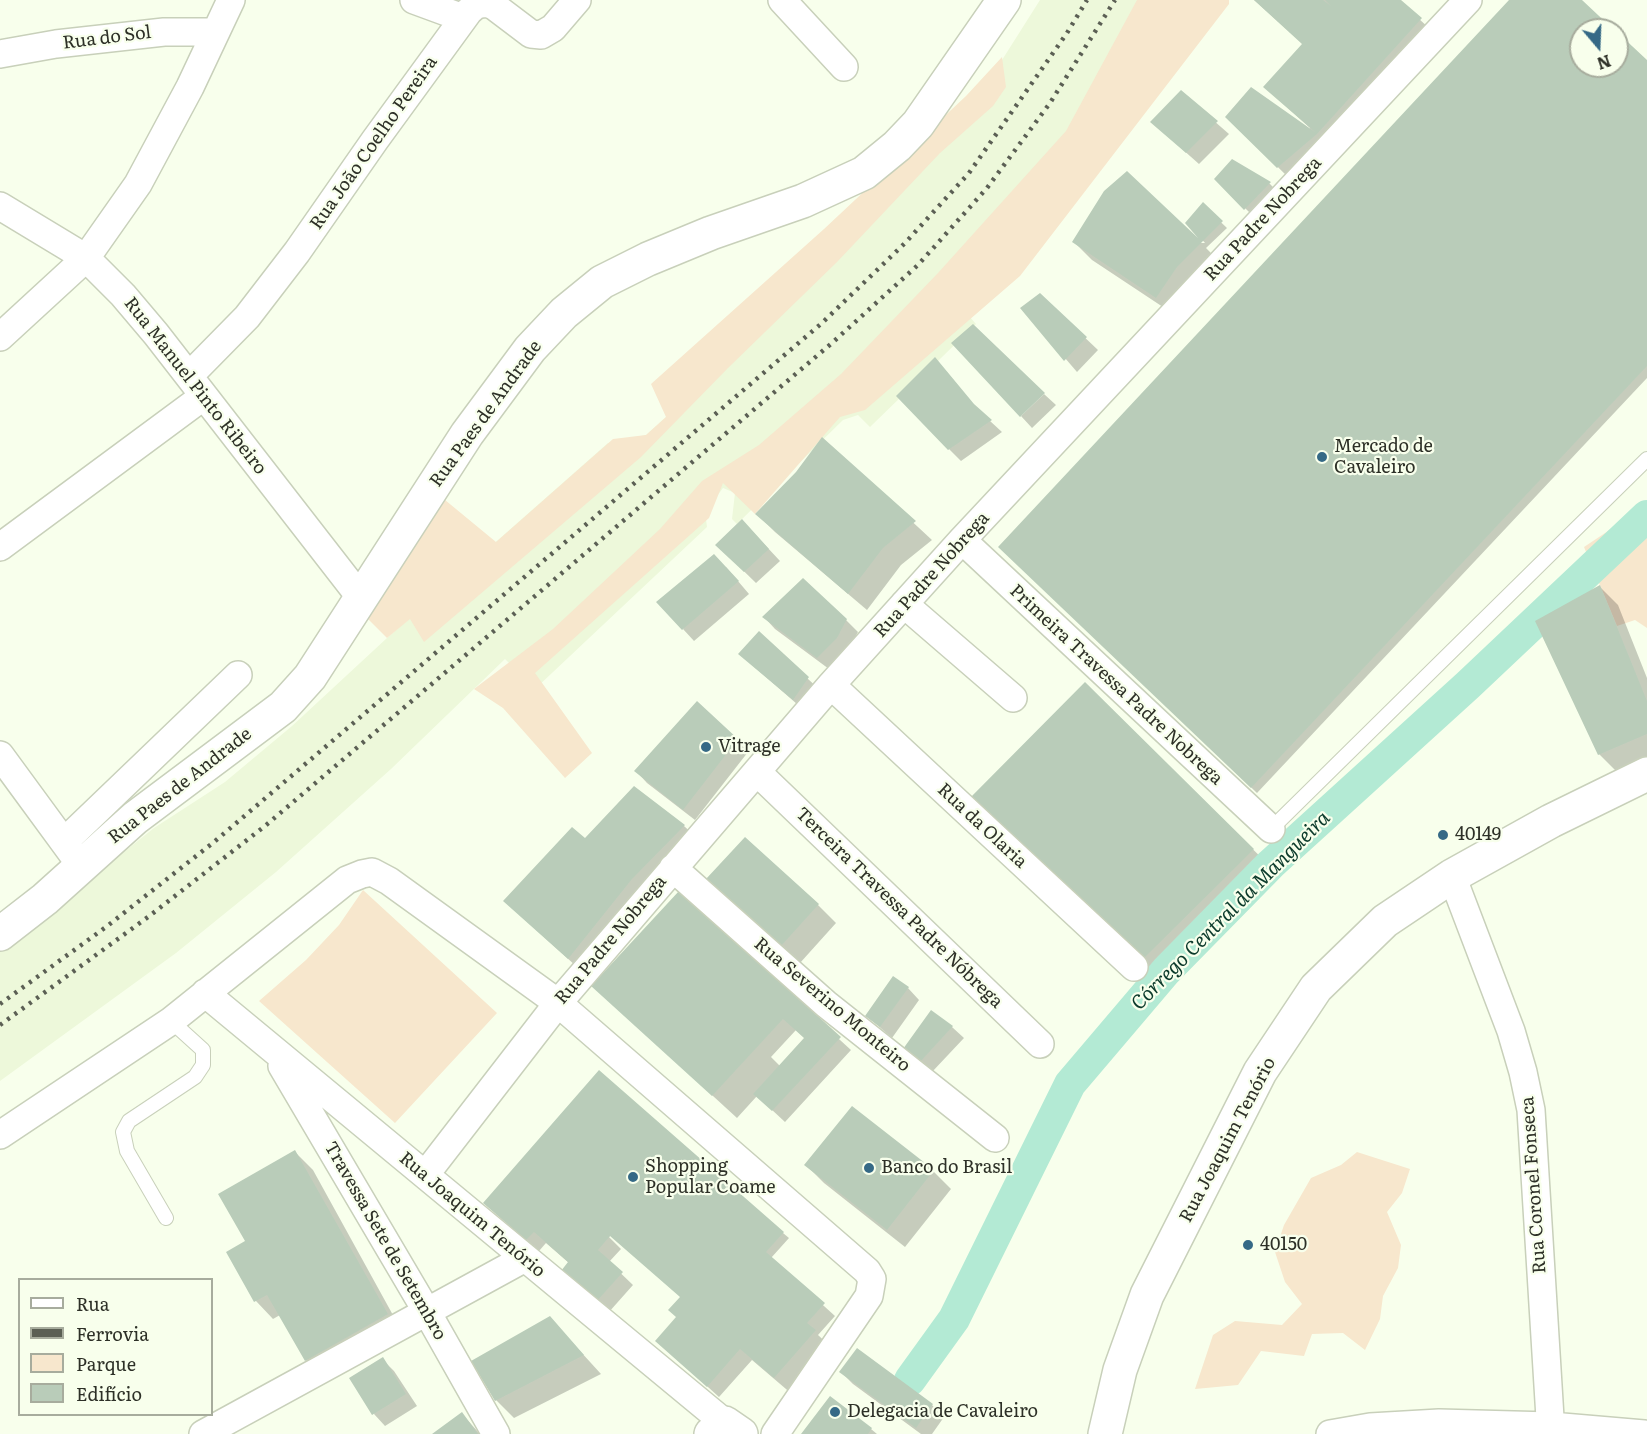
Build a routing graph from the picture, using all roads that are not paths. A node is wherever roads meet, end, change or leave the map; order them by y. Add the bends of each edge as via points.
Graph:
1 (231, 0) edge
2 (414, 0) edge
3 (576, 0) edge
4 (782, 0) edge
5 (1004, 0) edge
6 (1468, 0) edge
7 (463, 18) junction
8 (215, 32) junction
9 (0, 54) edge
10 (844, 67) dead end
11 (0, 206) edge
12 (86, 258) junction
13 (0, 337) edge
14 (196, 386) junction
15 (1647, 459) edge
16 (962, 540) junction
17 (0, 547) edge
18 (361, 597) junction
19 (904, 604) junction
20 (237, 675) dead end
21 (831, 686) junction
22 (1012, 698) dead end
23 (0, 755) edge
24 (757, 772) junction
25 (1647, 774) edge
26 (1271, 829) joint
27 (73, 854) junction
28 (673, 868) junction
29 (1452, 876) junction
30 (0, 934) edge
31 (1134, 967) dead end
32 (205, 993) junction
33 (558, 1003) junction
34 (171, 1021) junction
35 (1040, 1044) dead end
36 (272, 1050) junction
37 (0, 1135) edge
38 (995, 1138) dead end
39 (425, 1175) junction
40 (166, 1218) dead end
41 (525, 1258) junction
42 (427, 1312) junction
43 (726, 1430) edge
44 (1551, 1430) edge
45 (203, 1434) edge
46 (496, 1434) edge
47 (775, 1434) edge
48 (1106, 1434) edge
49 (1330, 1434) edge
50 (1644, 1434) edge

1 - 8 street
2 - 7 street
3 - 7 street, Rua João Coelho Pereira via 553,28 541,35 531,34 488,3 476,5
4 - 10 street
5 - 18 street, Rua Paes de Andrade via 918,124 864,173 803,201 648,260 602,282 564,313 530,349 466,434
6 - 16 street, Rua Padre Nobrega
7 - 14 street, Rua João Coelho Pereira via 297,252
8 - 9 street, Rua do Sol via 164,32
8 - 12 street via 138,184
11 - 12 street, Rua Manuel Pinto Ribeiro
12 - 13 street
12 - 14 street, Rua Manuel Pinto Ribeiro via 123,295
14 - 17 street, Rua João Coelho Pereira
14 - 18 street, Rua Manuel Pinto Ribeiro
15 - 26 lane
16 - 19 street, Rua Padre Nobrega
16 - 26 street, Primeira Travessa Padre Nobrega
18 - 27 street, Rua Paes de Andrade via 309,677 283,707 135,818
19 - 21 street, Rua Padre Nobrega
19 - 22 street
20 - 27 street
21 - 24 street, Rua Padre Nobrega
21 - 31 street, Rua da Olaria
23 - 27 street
24 - 28 street, Rua Padre Nobrega
24 - 35 street, Terceira Travessa Padre Nóbrega
25 - 29 street, Rua Joaquim Tenório
27 - 30 street, Rua Paes de Andrade via 45,899
28 - 33 street, Rua Padre Nobrega
28 - 38 street, Rua Severino Monteiro via 826,1004
29 - 44 street, Rua Coronel Fonseca via 1511,1031 1531,1110
29 - 48 street, Rua Joaquim Tenório via 1385,921 1317,988 1260,1072 1147,1295 1120,1370
32 - 33 street via 347,880 372,872 389,880
32 - 34 street
32 - 36 street, Rua Joaquim Tenório
33 - 39 street, Rua Padre Nobrega
33 - 47 street via 861,1265 872,1279 869,1296
34 - 37 street
34 - 40 lane via 203,1050 202,1065 195,1077 129,1121 123,1132 127,1151
36 - 39 street, Rua Joaquim Tenório
36 - 42 street, Travessa Sete de Setembro
39 - 41 street, Rua Joaquim Tenório
41 - 42 street
41 - 43 street, Rua Joaquim Tenório
42 - 45 street
42 - 46 street, Travessa Sete de Setembro
44 - 49 street via 1439,1423
44 - 50 street

